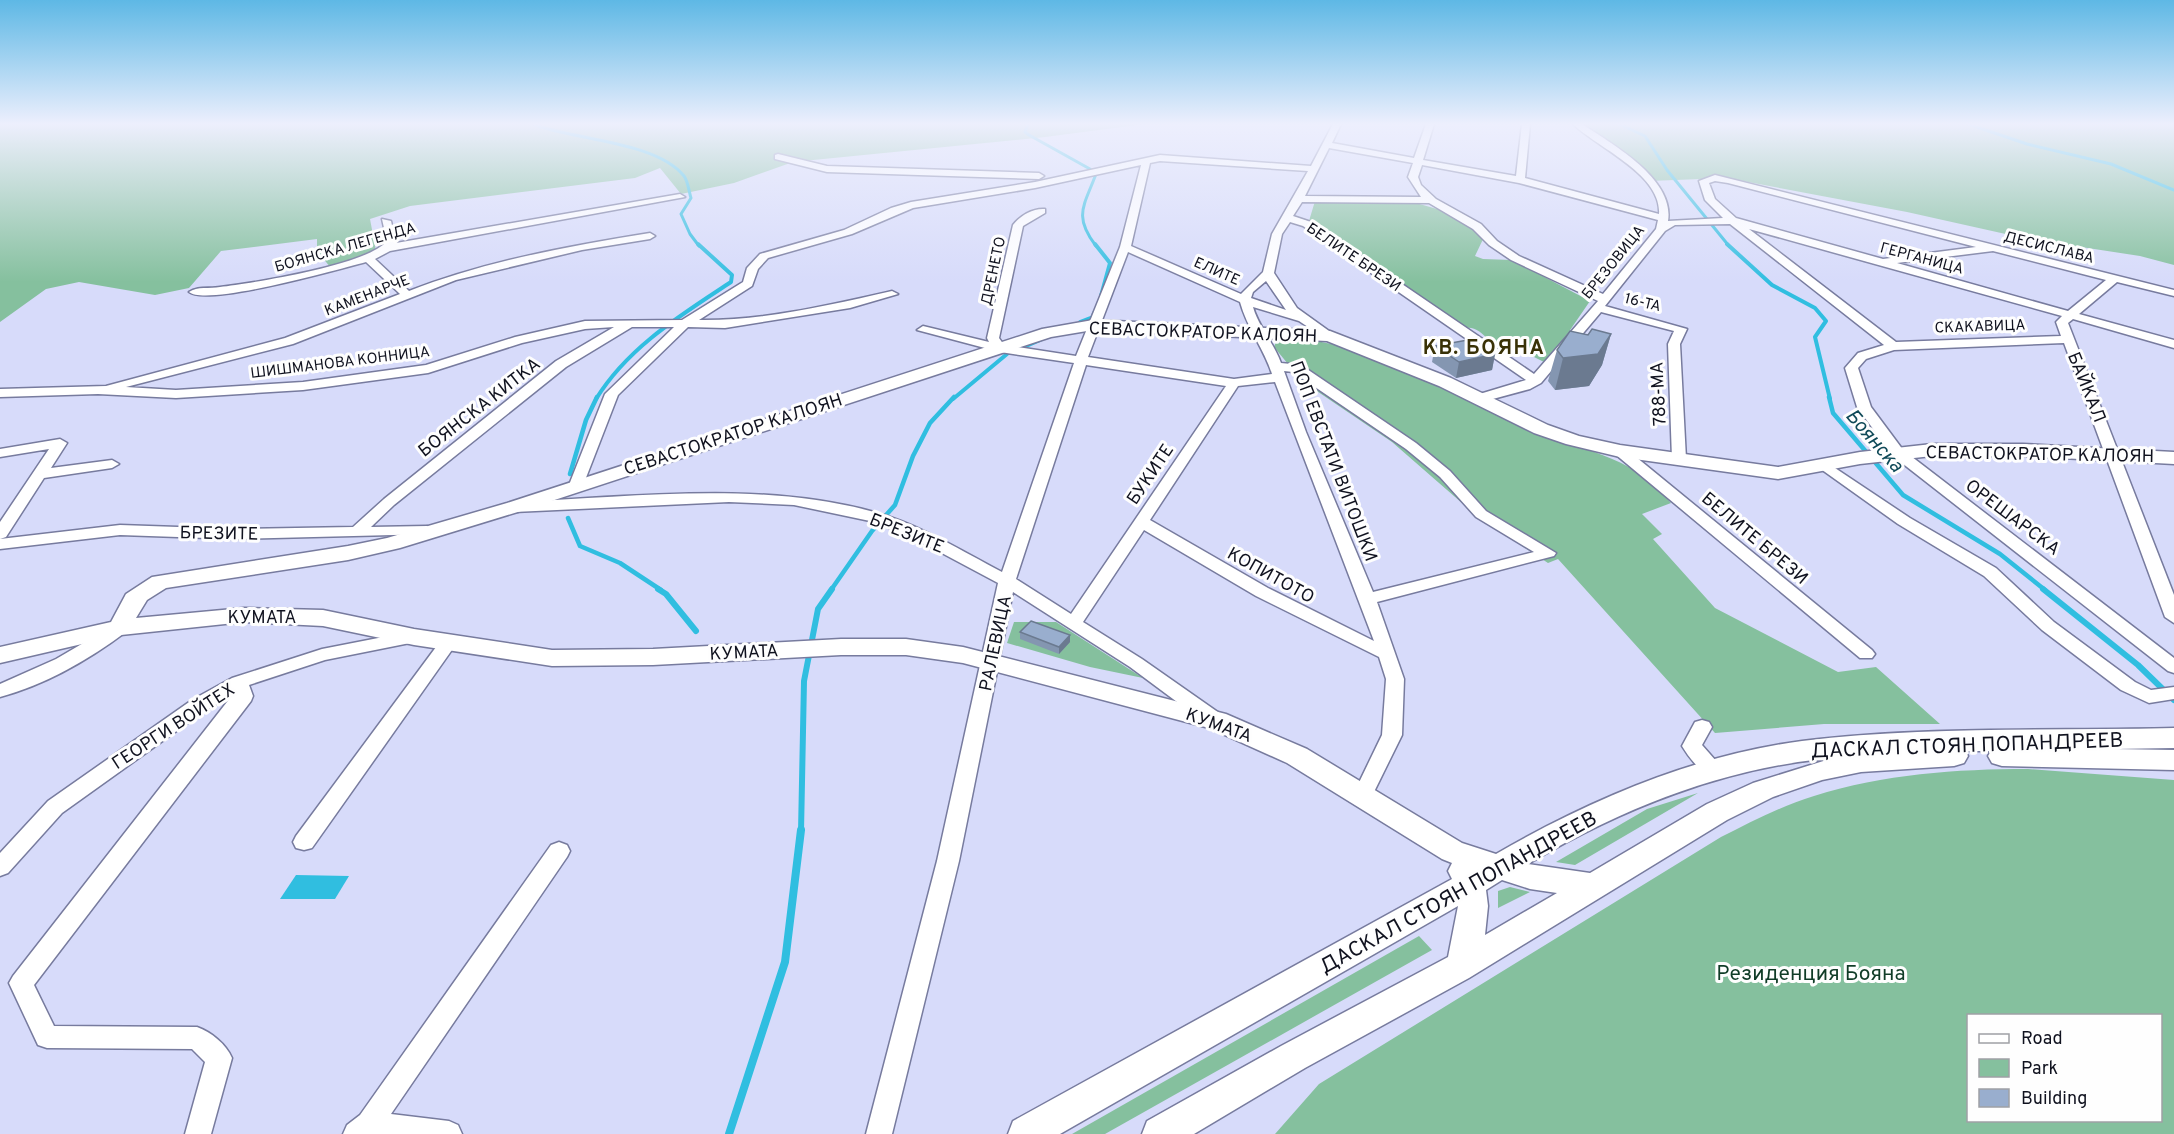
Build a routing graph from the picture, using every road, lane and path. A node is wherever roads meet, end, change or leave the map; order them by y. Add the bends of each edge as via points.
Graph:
1 (1070, 177) edge
2 (1143, 177) edge
3 (1311, 177) edge
4 (1415, 177) edge
5 (1503, 177) edge
6 (1520, 177) edge
7 (1644, 177) edge
8 (1520, 180) junction
9 (680, 197) dead end
10 (1299, 199) junction
11 (1431, 200) junction
12 (1041, 211) dead end
13 (1289, 219) junction
14 (386, 221) dead end
15 (1734, 221) junction
16 (1662, 223) junction
17 (650, 236) dead end
18 (1125, 248) junction
19 (1993, 248) junction
20 (386, 249) junction
21 (368, 258) junction
22 (1879, 262) junction
23 (1268, 273) junction
24 (2114, 279) junction
25 (195, 292) dead end
26 (2174, 293) edge
27 (892, 294) dead end
28 (407, 295) junction
29 (1245, 300) junction
30 (1601, 304) junction
31 (2068, 314) junction
32 (1298, 318) junction
33 (633, 322) junction
34 (684, 324) junction
35 (1093, 325) junction
36 (1681, 329) joint
37 (923, 330) dead end
38 (1259, 331) junction
39 (1330, 336) junction
40 (2068, 339) junction
41 (2174, 344) edge
42 (1893, 346) junction
43 (1000, 348) junction
44 (1081, 361) junction
45 (1278, 372) junction
46 (1536, 380) junction
47 (1234, 383) junction
48 (98, 390) junction
49 (0, 393) edge
50 (1478, 399) junction
51 (1620, 451) junction
52 (0, 453) edge
53 (1891, 453) junction
54 (2114, 455) junction
55 (2174, 458) edge
56 (1679, 459) junction
57 (1831, 463) junction
58 (112, 464) dead end
59 (40, 474) junction
60 (577, 485) junction
61 (513, 507) junction
62 (1142, 522) junction
63 (438, 530) junction
64 (356, 533) junction
65 (0, 534) edge
66 (0, 544) edge
67 (1008, 580) junction
68 (1367, 599) junction
69 (2174, 617) edge
70 (1073, 624) junction
71 (121, 627) junction
72 (414, 637) junction
73 (448, 643) junction
74 (1387, 654) junction
75 (1866, 654) dead end
76 (0, 655) edge
77 (992, 660) junction
78 (2174, 667) edge
79 (239, 682) junction
80 (0, 691) edge
81 (2174, 693) edge
82 (1217, 721) junction
83 (1702, 727) dead end
84 (2174, 738) edge
85 (2174, 760) edge
86 (1714, 770) junction
87 (1363, 795) junction
88 (304, 842) dead end
89 (558, 851) dead end
90 (0, 867) edge
91 (1483, 875) junction
92 (1594, 886) junction
93 (1462, 964) junction
94 (363, 1129) edge
95 (198, 1134) edge
96 (449, 1134) edge
97 (879, 1134) edge
98 (1026, 1134) edge
99 (1160, 1134) edge

1 - 34 street via 903,207 848,232 764,256 753,268 748,284
2 - 18 street, РАЛЕВИЦА
3 - 10 street
4 - 11 street via 1414,182
5 - 8 street
6 - 8 street
7 - 16 street, БРЕЗОВИЦА via 1659,192 1665,207
8 - 16 street
9 - 20 street, БОЯНСКА ЛЕГЕНДА
10 - 11 street
10 - 13 street
11 - 30 street, 16-ТА via 1486,232 1493,243 1509,253
12 - 43 street, ДРЕНЕТО via 1018,225 993,338
13 - 23 street via 1277,234
13 - 46 street, БЕЛИТЕ БРЕЗИ via 1314,229
14 - 20 street via 392,241
15 - 16 street, ГЕРГАНИЦА
15 - 19 street via 1710,200 1704,181 1715,178
15 - 22 street, ГЕРГАНИЦА
15 - 42 street
16 - 30 street, БРЕЗОВИЦА
17 - 28 street, КАМЕНАРЧЕ via 525,259 452,278
18 - 29 street, ЕЛИТЕ
18 - 35 street, РАЛЕВИЦА
19 - 22 street, ДЕСИСЛАВА
19 - 24 street, ДЕСИСЛАВА
20 - 21 street, БОЯНСКА ЛЕГЕНДА
21 - 25 street, БОЯНСКА ЛЕГЕНДА via 272,283
21 - 28 street
22 - 31 street, ГЕРГАНИЦА
23 - 29 street via 1248,291
23 - 32 street via 1281,299
24 - 26 street, ДЕСИСЛАВА
24 - 31 street
27 - 34 street, ШИШМАНОВА КОННИЦА via 740,322
28 - 48 street, КАМЕНАРЧЕ via 289,341
29 - 32 street, ЕЛИТЕ
29 - 38 street, ПОП ЕВСТАТИ ВИТОШКИ via 1252,323
30 - 36 street, 16-ТА
30 - 46 street, БРЕЗОВИЦА
31 - 40 street, БАЙКАЛ via 2062,322
31 - 41 street, ГЕРГАНИЦА
32 - 39 street
33 - 34 street, ШИШМАНОВА КОННИЦА
33 - 48 street, ШИШМАНОВА КОННИЦА via 599,323 546,333 449,364 368,378 238,392
33 - 64 street, БОЯНСКА КИТКА via 561,364
34 - 60 street via 612,394
35 - 38 main road, СЕВАСТОКРАТОР КАЛОЯН
35 - 43 main road, СЕВАСТОКРАТОР КАЛОЯН via 1048,333
35 - 44 street, РАЛЕВИЦА
36 - 56 street, 788-МА via 1674,344
37 - 43 street
38 - 39 main road, СЕВАСТОКРАТОР КАЛОЯН
38 - 45 street, ПОП ЕВСТАТИ ВИТОШКИ
39 - 50 main road, СЕВАСТОКРАТОР КАЛОЯН
40 - 42 street, СКАКАВИЦА
40 - 54 street, БАЙКАЛ
42 - 53 street, ОРЕШАРСКА via 1862,356 1851,368 1864,407
43 - 44 street
43 - 60 main road, СЕВАСТОКРАТОР КАЛОЯН
44 - 47 street
44 - 67 street, РАЛЕВИЦА
45 - 47 street
45 - 68 street, ПОП ЕВСТАТИ ВИТОШКИ
45 - 68 street via 1296,368 1411,446 1446,474 1482,514 1548,553
46 - 50 street, БРЕЗОВИЦА
47 - 62 street, БУКИТЕ
48 - 49 street, ШИШМАНОВА КОННИЦА
50 - 51 main road, СЕВАСТОКРАТОР КАЛОЯН via 1557,435
51 - 56 main road, СЕВАСТОКРАТОР КАЛОЯН
51 - 75 street, БЕЛИТЕ БРЕЗИ
52 - 59 street via 60,443
53 - 54 main road, СЕВАСТОКРАТОР КАЛОЯН via 1982,450
53 - 57 main road, СЕВАСТОКРАТОР КАЛОЯН
53 - 78 street, ОРЕШАРСКА
54 - 55 main road, СЕВАСТОКРАТОР КАЛОЯН
54 - 69 street, БАЙКАЛ
56 - 57 main road, СЕВАСТОКРАТОР КАЛОЯН via 1778,472 1804,471
57 - 81 street via 1904,521 1990,572 2048,626 2128,686 2149,697
58 - 59 street
59 - 65 street
60 - 61 main road, СЕВАСТОКРАТОР КАЛОЯН
61 - 63 main road, СЕВАСТОКРАТОР КАЛОЯН
61 - 67 street, БРЕЗИТЕ via 729,497 794,500 882,519
62 - 70 street, БУКИТЕ
62 - 74 street, КОПИТОТО via 1310,620
63 - 64 street, БРЕЗИТЕ
63 - 71 main road, СЕВАСТОКРАТОР КАЛОЯН via 348,553 160,582 146,589 128,607
64 - 66 street, БРЕЗИТЕ via 120,530
67 - 70 street, БРЕЗИТЕ
67 - 77 street, РАЛЕВИЦА
68 - 74 street, ПОП ЕВСТАТИ ВИТОШКИ
70 - 82 street, БРЕЗИТЕ
71 - 72 main road, КУМАТА via 244,615 323,618
71 - 76 main road, КУМАТА
71 - 80 street via 65,663
72 - 73 main road, КУМАТА
72 - 79 street, ГЕОРГИ ВОЙТЕХ via 322,655
73 - 77 main road, КУМАТА via 552,658 906,646
73 - 88 street
74 - 87 street, ПОП ЕВСТАТИ ВИТОШКИ via 1395,680 1392,735
77 - 82 main road, КУМАТА
77 - 97 street, РАЛЕВИЦА via 948,861
79 - 90 street, ГЕОРГИ ВОЙТЕХ via 199,705 55,807
79 - 95 street via 243,696 21,983 47,1037 197,1038 219,1058
82 - 87 main road, КУМАТА via 1297,756
83 - 86 street via 1692,746
84 - 86 main road, ДАСКАЛ СТОЯН ПОПАНДРЕЕВ via 1894,743 1800,751
85 - 92 main road, ДАСКАЛ СТОЯН ПОПАНДРЕЕВ via 1972,756 1861,762 1819,771 1763,790 1717,812
86 - 91 main road, ДАСКАЛ СТОЯН ПОПАНДРЕЕВ via 1637,797 1553,836
87 - 91 main road, КУМАТА
89 - 94 street
91 - 92 main road
91 - 93 main road
91 - 98 main road, ДАСКАЛ СТОЯН ПОПАНДРЕЕВ
92 - 93 main road, ДАСКАЛ СТОЯН ПОПАНДРЕЕВ
93 - 99 main road, ДАСКАЛ СТОЯН ПОПАНДРЕЕВ
94 - 96 street

